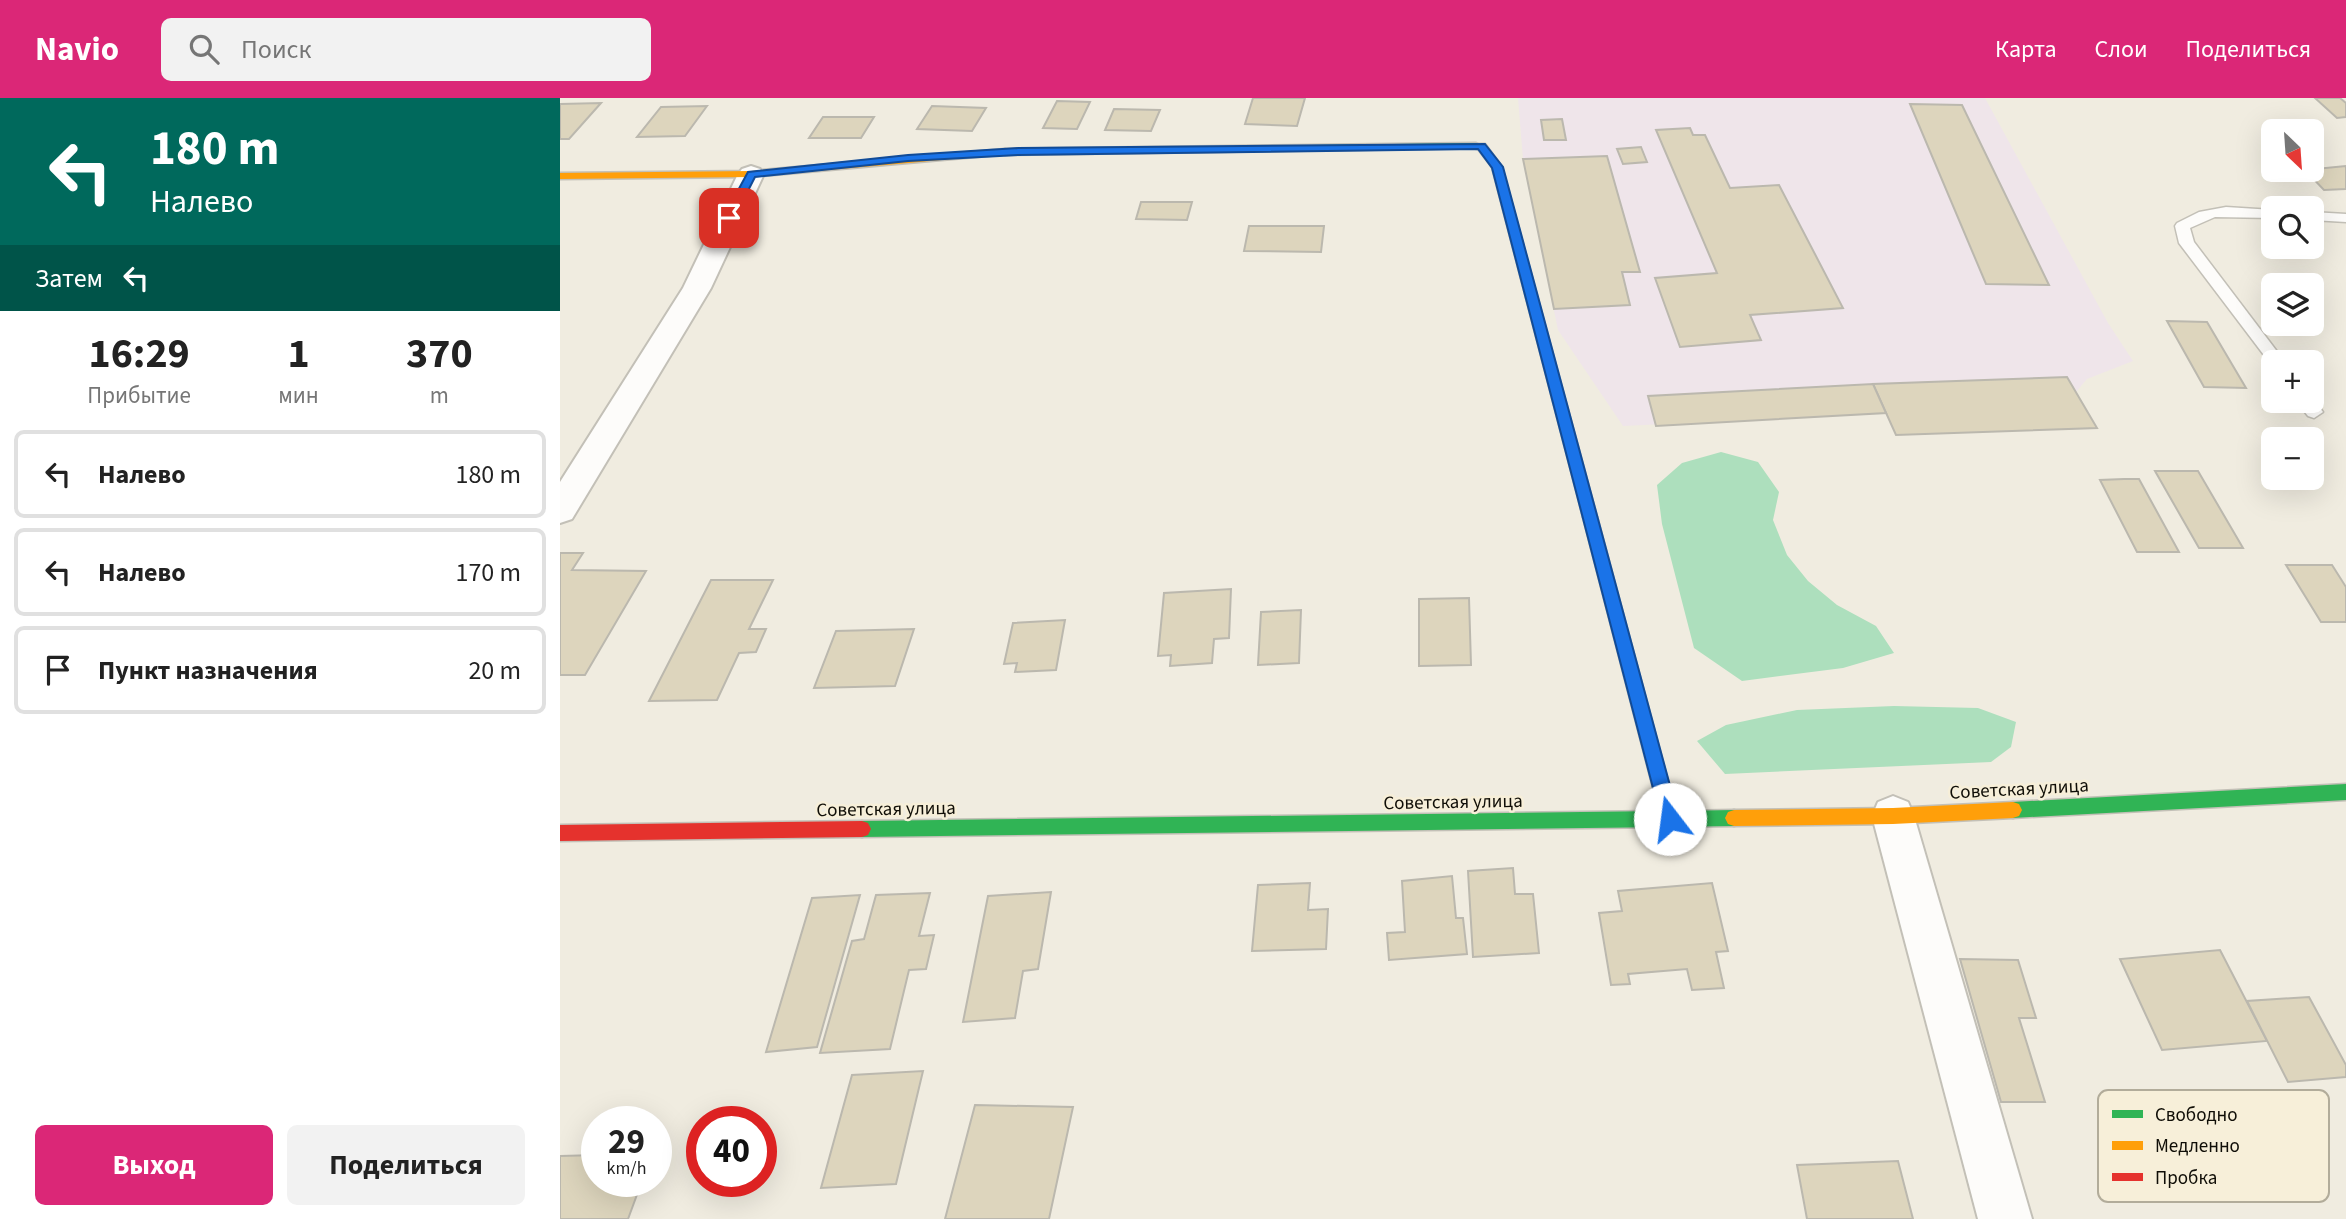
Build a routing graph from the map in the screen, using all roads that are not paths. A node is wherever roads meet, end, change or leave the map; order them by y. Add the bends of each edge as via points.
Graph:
1 (751, 174) junction
2 (560, 176) edge
3 (2261, 213) edge
4 (2324, 217) edge
5 (2346, 219) edge
6 (2268, 350) edge
7 (560, 510) edge
8 (2346, 792) edge
9 (1893, 816) junction
10 (1670, 819) junction
11 (560, 833) edge
12 (2005, 1219) edge

1 - 2 street
1 - 7 street via 697,288
1 - 10 street via 1018,152 1481,146 1497,167
3 - 6 lane via 2222,211 2199,215 2182,226 2187,243
4 - 5 lane
8 - 9 street, Советская улица
9 - 10 street, Советская улица
9 - 12 street
10 - 11 street, Советская улица

